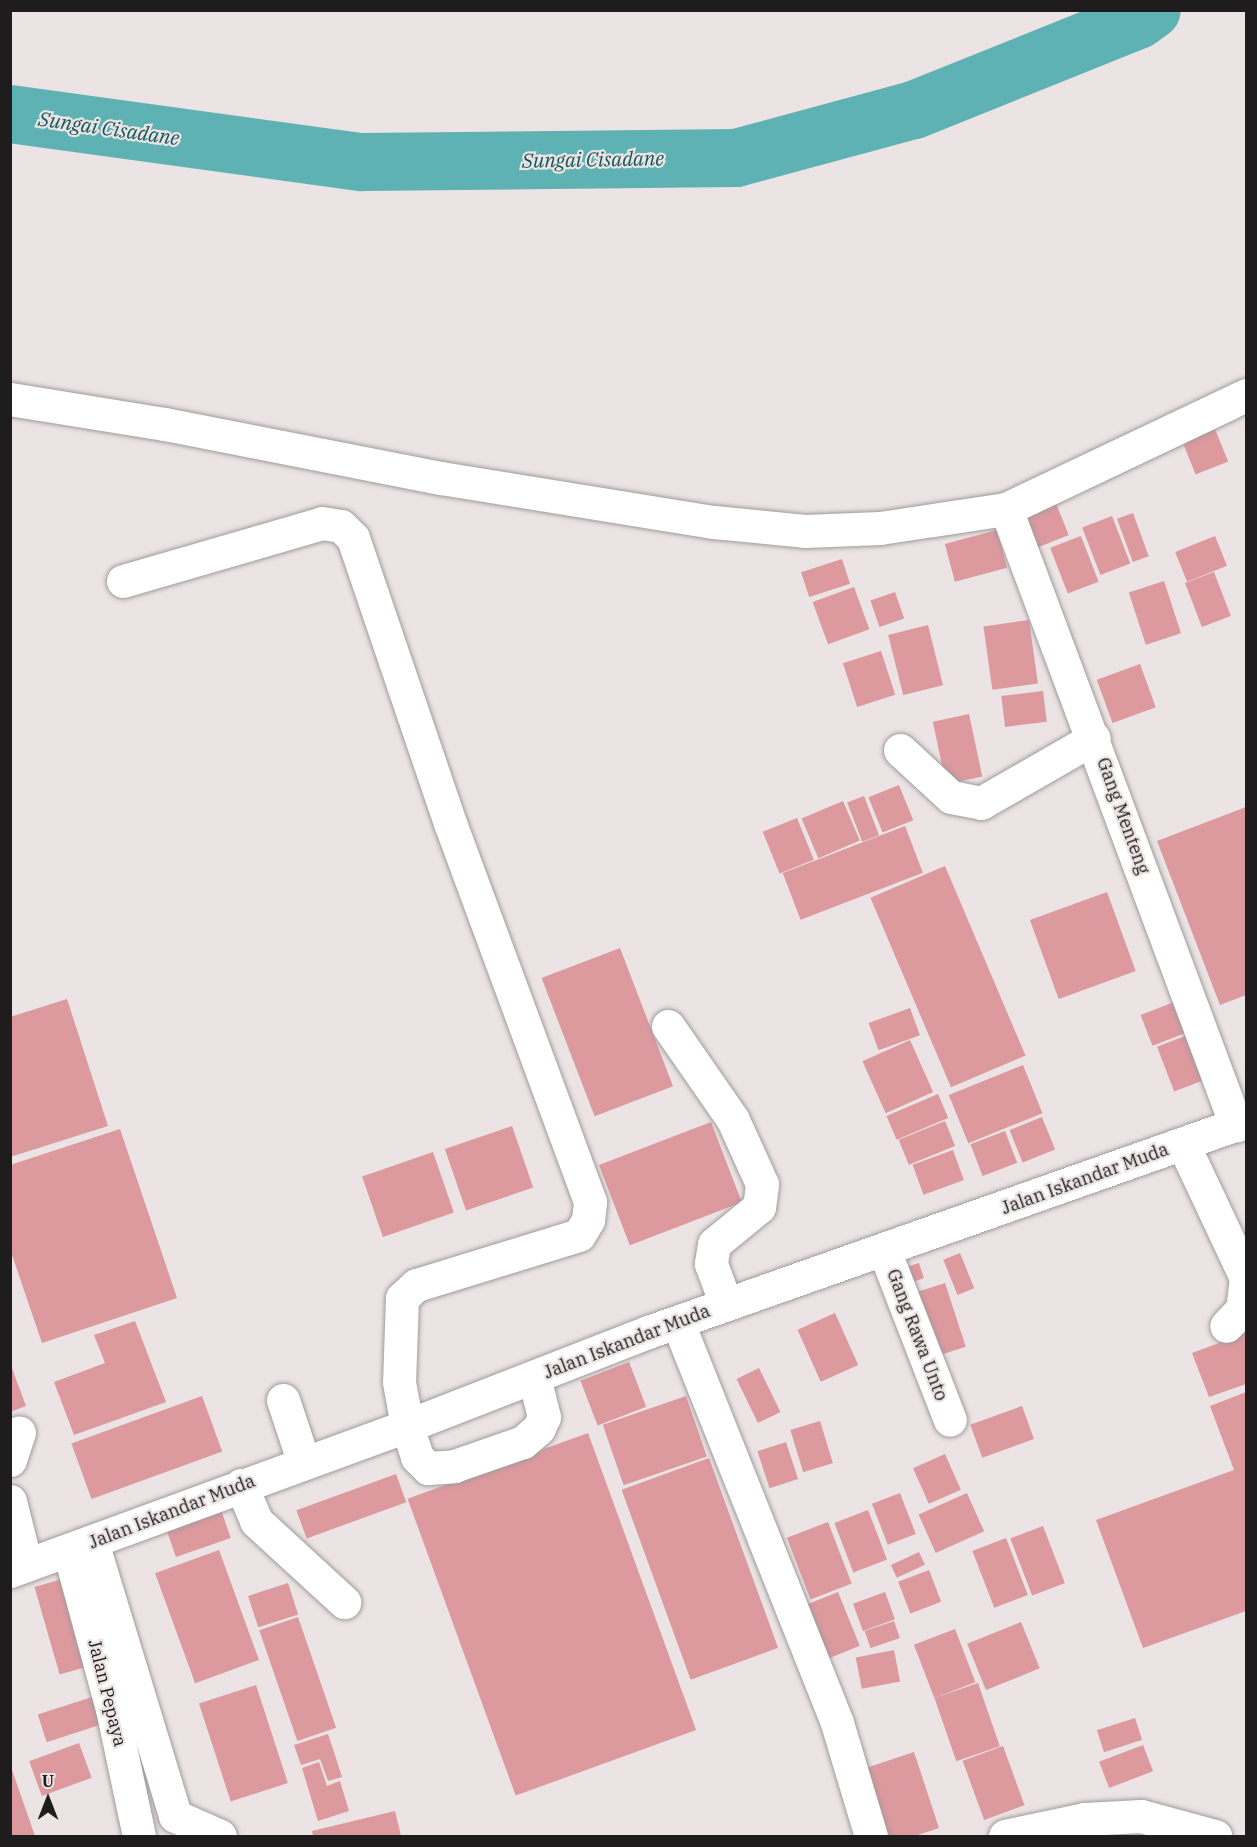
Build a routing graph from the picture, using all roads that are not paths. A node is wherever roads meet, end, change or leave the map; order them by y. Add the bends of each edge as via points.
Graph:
1 (1246, 395) edge
2 (10, 399) edge
3 (1006, 509) junction
4 (123, 581) dead end
5 (1094, 738) junction
6 (900, 750) dead end
7 (668, 1026) dead end
8 (1241, 1123) edge
9 (1183, 1144) junction
10 (884, 1250) junction
11 (726, 1304) junction
12 (678, 1323) junction
13 (1226, 1326) dead end
14 (534, 1377) junction
15 (283, 1400) dead end
16 (950, 1420) dead end
17 (406, 1426) junction
18 (304, 1463) junction
19 (241, 1485) junction
20 (10, 1501) edge
21 (81, 1547) junction
22 (18, 1568) edge
23 (344, 1602) dead end
24 (139, 1836) edge
25 (220, 1836) edge
26 (871, 1836) edge
27 (1005, 1836) edge
28 (1215, 1836) edge

1 - 3 street
2 - 3 street via 165,424 441,478 714,522 805,531 880,528
3 - 5 street, Gang Menteng
4 - 17 street via 322,523 341,526 353,538 450,823 590,1202 588,1220 579,1236 416,1286 402,1298 399,1382
5 - 6 street via 981,803 951,796
5 - 8 street, Gang Menteng
7 - 11 street via 733,1120 762,1184 759,1207 714,1244 711,1264
8 - 9 street, Jalan Iskandar Muda
9 - 10 street, Jalan Iskandar Muda
9 - 13 street via 1246,1278 1242,1309
10 - 11 street, Jalan Iskandar Muda
10 - 16 street, Gang Rawa Unto
11 - 12 street, Jalan Iskandar Muda
12 - 14 street, Jalan Iskandar Muda
12 - 26 street via 837,1723
14 - 17 street, Jalan Iskandar Muda
14 - 17 street via 544,1417 539,1428 523,1443 454,1466 428,1468 417,1457
15 - 18 street
17 - 18 street, Jalan Iskandar Muda
18 - 19 street, Jalan Iskandar Muda
19 - 21 street, Jalan Iskandar Muda
19 - 23 street via 256,1521
20 - 22 street
21 - 22 street, Jalan Iskandar Muda
21 - 24 street, Jalan Pepaya
21 - 25 street via 176,1816
27 - 28 street via 1084,1819 1141,1816

